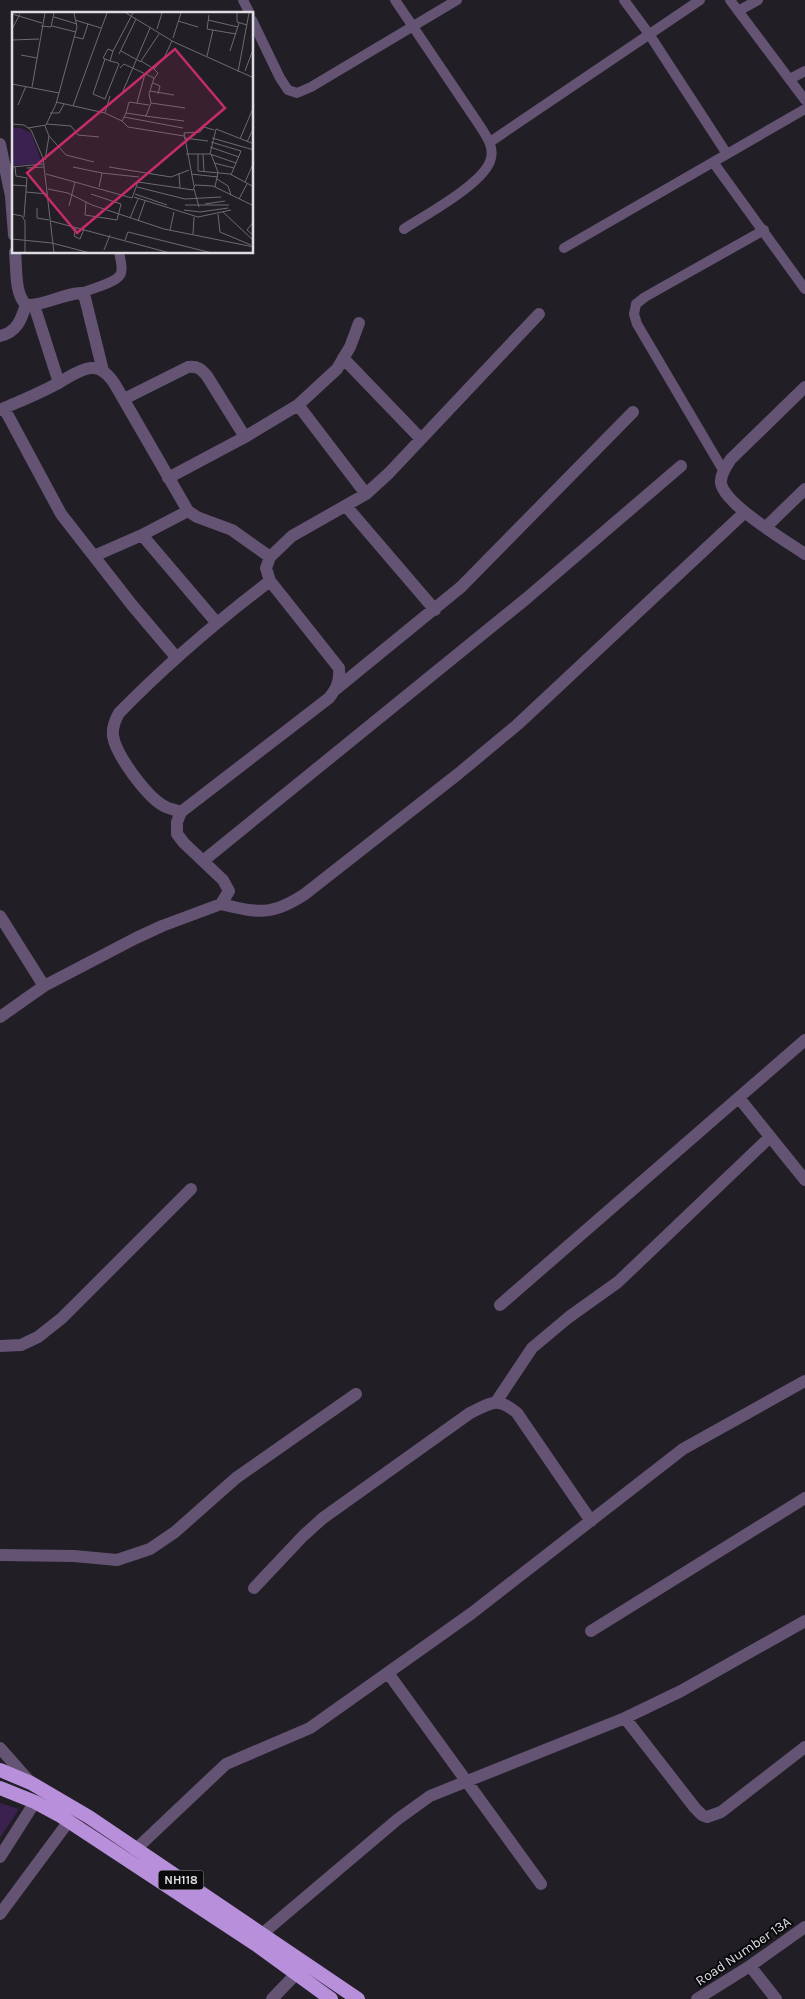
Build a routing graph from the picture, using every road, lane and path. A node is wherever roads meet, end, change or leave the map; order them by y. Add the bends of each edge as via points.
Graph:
1 (243, 0) edge
2 (395, 0) edge
3 (457, 0) edge
4 (624, 0) edge
5 (700, 0) edge
6 (730, 0) edge
7 (758, 0) edge
8 (738, 11) junction
9 (249, 12) edge
10 (254, 24) edge
11 (413, 27) junction
12 (649, 34) junction
13 (805, 71) edge
14 (790, 79) junction
15 (805, 100) edge
16 (805, 109) edge
17 (490, 142) junction
18 (0, 144) edge
19 (727, 154) junction
20 (713, 162) junction
21 (12, 209) edge
22 (404, 229) dead end
23 (764, 230) junction
24 (564, 248) dead end
25 (15, 254) edge
26 (119, 254) edge
27 (805, 289) edge
28 (81, 293) junction
29 (30, 305) junction
30 (539, 314) dead end
31 (359, 323) dead end
32 (0, 336) edge
33 (343, 358) junction
34 (103, 371) junction
35 (59, 383) junction
36 (805, 387) edge
37 (124, 399) junction
38 (298, 405) junction
39 (2, 409) edge
40 (633, 412) dead end
41 (246, 437) junction
42 (421, 439) junction
43 (681, 466) dead end
44 (723, 470) junction
45 (168, 478) junction
46 (805, 489) edge
47 (366, 494) junction
48 (346, 506) junction
49 (188, 511) junction
50 (745, 512) junction
51 (766, 527) junction
52 (142, 535) junction
53 (805, 554) edge
54 (94, 556) junction
55 (270, 557) junction
56 (270, 581) junction
57 (435, 610) junction
58 (216, 622) junction
59 (176, 657) junction
60 (336, 689) junction
61 (181, 812) junction
62 (203, 861) junction
63 (221, 904) junction
64 (0, 916) edge
65 (44, 986) junction
66 (0, 1017) edge
67 (805, 1040) edge
68 (738, 1098) junction
69 (770, 1137) junction
70 (805, 1180) edge
71 (191, 1189) dead end
72 (500, 1305) dead end
73 (0, 1346) edge
74 (805, 1382) edge
75 (356, 1394) dead end
76 (496, 1402) junction
77 (805, 1498) edge
78 (591, 1521) junction
79 (0, 1555) edge
80 (254, 1588) dead end
81 (805, 1621) edge
82 (591, 1631) dead end
83 (388, 1673) junction
84 (625, 1718) junction
85 (805, 1747) edge
86 (0, 1748) edge
87 (0, 1770) edge
88 (467, 1780) junction
89 (31, 1783) junction
90 (0, 1788) edge
91 (35, 1802) junction
92 (69, 1821) junction
93 (135, 1850) junction
94 (0, 1857) edge
95 (542, 1884) dead end
96 (0, 1914) edge
97 (805, 1927) edge
98 (262, 1934) junction
99 (750, 1966) junction
100 (296, 1974) junction
101 (272, 1999) edge
102 (331, 1999) edge
103 (358, 1999) edge
104 (697, 1999) edge
105 (776, 1999) edge

1 - 9 lane
2 - 11 lane
3 - 11 lane
4 - 12 lane
5 - 12 lane
6 - 8 lane
7 - 8 lane
8 - 14 lane
10 - 11 lane via 280,78 288,90 297,93
11 - 17 lane
12 - 17 lane
12 - 19 lane
13 - 14 lane
14 - 15 lane
16 - 19 lane
17 - 22 lane via 492,158 485,174
18 - 21 street
19 - 20 lane
20 - 23 lane
20 - 24 lane
23 - 27 lane
23 - 44 lane via 645,297 636,304 634,314
25 - 29 street via 20,299
26 - 28 lane via 121,274 115,280
28 - 29 street
28 - 34 street
29 - 32 street via 15,329
29 - 35 street
30 - 42 street
31 - 33 street
33 - 38 street via 338,369
33 - 42 street
34 - 35 street via 92,367
34 - 37 street
35 - 39 street
36 - 44 street via 731,458
37 - 41 street via 195,366 207,376
37 - 45 street
38 - 41 street
38 - 47 street
39 - 54 street via 61,514
40 - 57 street
41 - 45 street
42 - 47 street
43 - 62 street via 527,598
44 - 50 street via 721,483 726,494
45 - 49 street
46 - 51 street
47 - 48 street
48 - 55 street via 292,536
48 - 57 street
49 - 52 street
49 - 55 street via 232,530
50 - 51 street
50 - 63 street via 517,726 305,894 273,910 248,910
51 - 53 street
52 - 54 street
52 - 58 street
54 - 59 street
55 - 56 street via 266,568
56 - 58 street
56 - 60 street via 339,668 340,679
57 - 60 street
58 - 59 street
59 - 61 street via 119,714 113,736 144,789 166,807
60 - 61 street via 329,698
61 - 62 street via 177,834
62 - 63 street via 223,880 228,891
63 - 65 street via 162,926
64 - 65 street
65 - 66 street
67 - 68 street
68 - 69 street
68 - 72 street
69 - 70 street
69 - 76 street via 618,1282 532,1348
71 - 73 street via 56,1323 21,1345
74 - 78 street via 683,1449
75 - 79 street via 236,1478 175,1532 150,1549 117,1560
76 - 78 street via 506,1404 517,1413
76 - 80 street via 470,1414 322,1518
77 - 82 street
78 - 83 street
81 - 84 street via 681,1691
83 - 88 street
83 - 93 street via 310,1728 226,1764
84 - 85 street via 695,1808 707,1817 721,1812
84 - 88 street
86 - 89 street
87 - 89 highway, NH118
88 - 95 street
88 - 98 street via 430,1796 398,1819
89 - 93 highway, NH118
90 - 91 highway, NH118
91 - 92 highway, NH118
91 - 94 street
92 - 96 street
92 - 100 highway, NH118
93 - 98 highway, NH118
97 - 99 street, Road Number 13A
98 - 103 highway, NH118
99 - 104 street, Road Number 13A
99 - 105 street
100 - 101 street
100 - 102 highway, NH118

